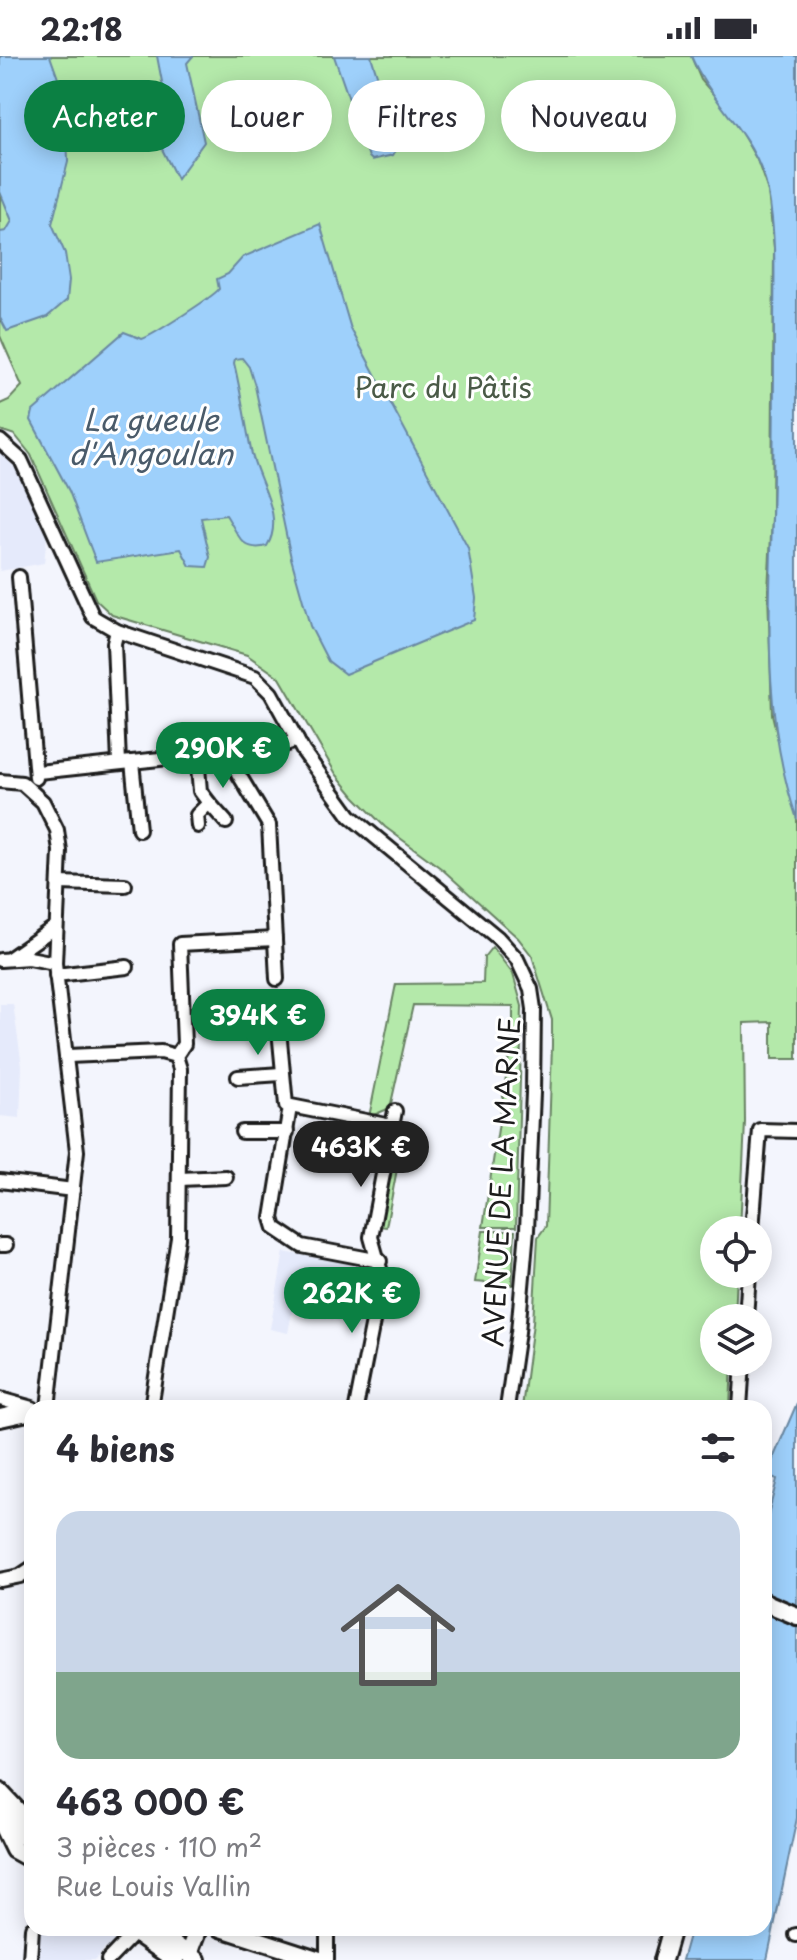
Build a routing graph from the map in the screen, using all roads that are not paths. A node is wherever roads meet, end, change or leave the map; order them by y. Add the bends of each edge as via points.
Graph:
1 (0, 441) edge
2 (19, 577) dead end
3 (117, 631) junction
4 (297, 740) junction
5 (229, 752) junction
6 (197, 755) junction
7 (125, 763) junction
8 (38, 772) junction
9 (0, 781) edge
10 (30, 788) junction
11 (209, 803) junction
12 (226, 822) dead end
13 (198, 826) dead end
14 (139, 830) dead end
15 (59, 883) junction
16 (125, 885) dead end
17 (55, 927) junction
18 (275, 939) junction
19 (4, 959) edge
20 (127, 967) dead end
21 (56, 969) junction
22 (277, 979) dead end
23 (230, 1021) dead end
24 (68, 1056) junction
25 (176, 1056) junction
26 (281, 1074) junction
27 (238, 1077) dead end
28 (290, 1107) junction
29 (395, 1111) dead end
30 (391, 1126) junction
31 (797, 1131) edge
32 (242, 1132) dead end
33 (287, 1132) junction
34 (226, 1177) dead end
35 (180, 1179) junction
36 (0, 1181) edge
37 (73, 1190) junction
38 (753, 1216) edge
39 (380, 1261) junction
40 (742, 1376) edge
41 (0, 1399) edge
42 (49, 1400) edge
43 (152, 1400) edge
44 (358, 1400) edge
45 (508, 1400) edge
46 (741, 1400) edge
47 (24, 1406) edge
48 (24, 1411) edge
49 (0, 1418) edge
50 (24, 1573) edge
51 (0, 1580) edge
52 (772, 1605) edge
53 (797, 1616) edge
54 (0, 1792) edge
55 (0, 1811) edge
56 (24, 1818) edge
57 (0, 1821) edge
58 (24, 1836) edge
59 (0, 1856) edge
60 (24, 1856) edge
61 (24, 1864) edge
62 (32, 1936) edge
63 (132, 1936) edge
64 (147, 1936) edge
65 (153, 1936) edge
66 (196, 1936) edge
67 (246, 1936) edge
68 (327, 1936) edge
69 (670, 1936) edge
70 (195, 1958) edge
71 (30, 1960) edge
72 (108, 1960) edge
73 (175, 1960) edge
74 (320, 1960) edge
75 (327, 1960) edge
76 (663, 1960) edge

1 - 3 street, AVENUE DE LA MARNE via 21,460 87,610
2 - 8 street
3 - 4 street, AVENUE DE LA MARNE via 255,677 271,693
3 - 7 street
4 - 5 street
4 - 45 street, AVENUE DE LA MARNE via 350,816 498,938 517,959 531,989 528,1214
5 - 6 street
5 - 18 street via 269,825
6 - 7 street
6 - 11 street via 200,791
7 - 8 street
7 - 14 street via 143,810
8 - 10 street
9 - 10 street
10 - 15 street via 49,810 57,830
11 - 12 street
11 - 13 street via 197,815
15 - 16 street
15 - 17 street
17 - 19 street
17 - 21 street
18 - 22 street
18 - 25 street via 180,944 184,1044
19 - 21 street via 29,958
20 - 21 street
21 - 24 street
23 - 26 street via 278,1019
24 - 25 street
24 - 37 street via 77,1128
25 - 35 street
26 - 27 street
26 - 28 street via 283,1101
28 - 30 street
28 - 33 street
29 - 30 street
30 - 39 street via 371,1237
31 - 38 street via 760,1130
32 - 33 street
33 - 39 street via 272,1218 275,1228 302,1246
34 - 35 street
35 - 43 street via 174,1274
36 - 37 street
37 - 42 street
39 - 44 street via 382,1276
40 - 46 street
41 - 47 street
48 - 49 main road
50 - 51 street
52 - 53 main road
54 - 56 main road
55 - 58 main road
57 - 60 main road via 14,1850
59 - 61 main road
62 - 71 street
63 - 72 street
64 - 73 main road
65 - 70 main road
66 - 70 main road via 191,1949
67 - 74 main road
68 - 75 street
69 - 76 main road

